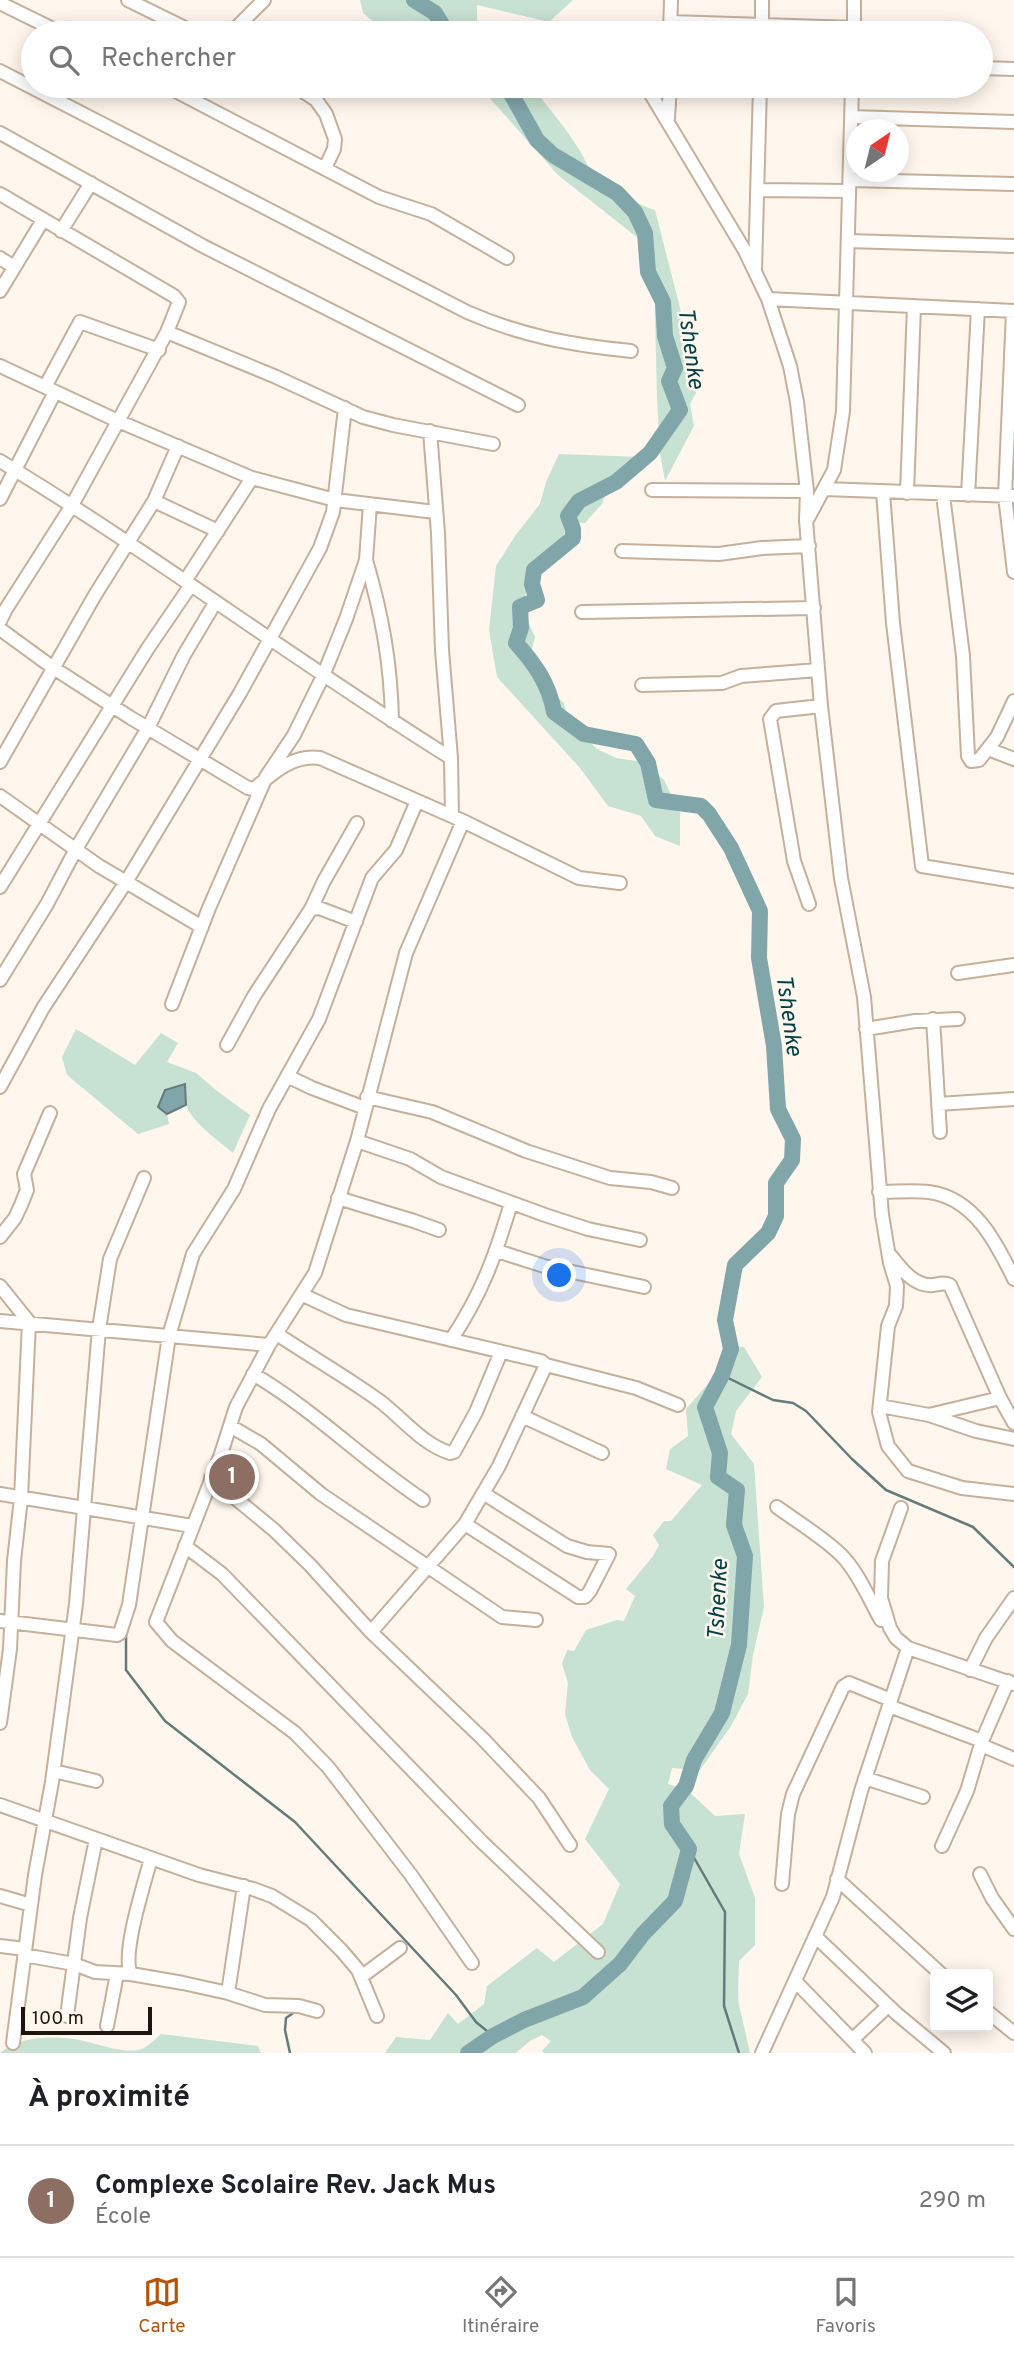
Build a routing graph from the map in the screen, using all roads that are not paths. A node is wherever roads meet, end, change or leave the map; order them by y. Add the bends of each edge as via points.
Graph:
1 (128, 0) edge
2 (264, 0) edge
3 (671, 0) edge
4 (762, 0) edge
5 (854, 0) edge
6 (2, 4) edge
7 (37, 21) edge
8 (171, 21) edge
9 (243, 21) edge
10 (670, 21) edge
11 (762, 21) edge
12 (854, 21) edge
13 (993, 68) edge
14 (1014, 69) edge
15 (0, 71) edge
16 (21, 82) edge
17 (52, 98) edge
18 (194, 98) edge
19 (313, 98) edge
20 (654, 98) edge
21 (669, 98) edge
22 (760, 98) edge
23 (852, 98) edge
24 (852, 117) junction
25 (668, 118) junction
26 (1014, 122) edge
27 (0, 133) edge
28 (326, 168) junction
29 (91, 183) junction
30 (1014, 184) edge
31 (850, 186) junction
32 (758, 190) junction
33 (0, 194) edge
34 (43, 220) junction
35 (61, 232) junction
36 (848, 241) junction
37 (1014, 246) edge
38 (0, 258) edge
39 (507, 258) dead end
40 (14, 267) junction
41 (755, 271) junction
42 (0, 291) edge
43 (768, 299) junction
44 (847, 302) junction
45 (914, 306) junction
46 (978, 309) junction
47 (1014, 311) edge
48 (167, 332) junction
49 (159, 350) junction
50 (631, 351) dead end
51 (2, 370) edge
52 (50, 390) junction
53 (518, 405) dead end
54 (345, 408) junction
55 (118, 421) junction
56 (430, 430) junction
57 (493, 444) dead end
58 (178, 446) junction
59 (0, 461) edge
60 (16, 471) junction
61 (252, 478) junction
62 (825, 489) junction
63 (652, 490) dead end
64 (807, 491) junction
65 (883, 492) junction
66 (907, 493) junction
67 (943, 495) junction
68 (968, 495) junction
69 (1009, 496) edge
70 (0, 499) edge
71 (335, 500) junction
72 (154, 501) junction
73 (370, 504) junction
74 (71, 507) junction
75 (435, 512) junction
76 (806, 520) junction
77 (218, 531) junction
78 (128, 542) junction
79 (809, 546) junction
80 (622, 551) dead end
81 (366, 560) junction
82 (1014, 566) edge
83 (1014, 572) edge
84 (188, 583) junction
85 (215, 603) junction
86 (814, 608) junction
87 (582, 612) dead end
88 (0, 621) edge
89 (0, 629) edge
90 (269, 640) junction
91 (52, 667) junction
92 (818, 670) junction
93 (323, 676) junction
94 (642, 685) dead end
95 (1014, 701) edge
96 (113, 706) junction
97 (821, 706) junction
98 (392, 721) junction
99 (148, 728) junction
100 (988, 749) junction
101 (451, 758) junction
102 (199, 759) junction
103 (1014, 760) edge
104 (0, 762) edge
105 (267, 777) junction
106 (0, 796) edge
107 (417, 802) junction
108 (457, 819) junction
109 (357, 824) dead end
110 (40, 825) junction
111 (76, 849) junction
112 (1014, 881) edge
113 (126, 882) junction
114 (620, 883) dead end
115 (0, 887) edge
116 (809, 904) dead end
117 (311, 909) junction
118 (356, 922) junction
119 (202, 926) junction
120 (1014, 965) edge
121 (958, 973) dead end
122 (0, 980) edge
123 (172, 1004) dead end
124 (933, 1019) junction
125 (958, 1019) dead end
126 (866, 1029) junction
127 (226, 1045) dead end
128 (287, 1076) junction
129 (0, 1087) edge
130 (1014, 1098) edge
131 (366, 1103) junction
132 (938, 1104) junction
133 (50, 1113) dead end
134 (940, 1132) dead end
135 (356, 1141) junction
136 (144, 1178) dead end
137 (672, 1188) dead end
138 (879, 1192) junction
139 (338, 1198) junction
140 (512, 1203) junction
141 (439, 1230) dead end
142 (0, 1237) edge
143 (640, 1240) dead end
144 (497, 1251) junction
145 (888, 1252) junction
146 (1014, 1279) edge
147 (0, 1286) edge
148 (643, 1287) dead end
149 (303, 1295) junction
150 (0, 1321) edge
151 (29, 1322) junction
152 (99, 1329) junction
153 (277, 1334) junction
154 (169, 1336) junction
155 (450, 1340) junction
156 (268, 1345) junction
157 (501, 1352) junction
158 (546, 1365) junction
159 (253, 1374) junction
160 (1000, 1398) junction
161 (678, 1405) dead end
162 (880, 1406) junction
163 (929, 1415) junction
164 (522, 1416) junction
165 (1014, 1423) edge
166 (230, 1426) junction
167 (1014, 1439) edge
168 (602, 1453) dead end
169 (211, 1478) junction
170 (483, 1493) junction
171 (0, 1494) edge
172 (1014, 1494) edge
173 (21, 1498) junction
174 (423, 1500) dead end
175 (85, 1507) junction
176 (777, 1507) dead end
177 (901, 1508) dead end
178 (141, 1517) junction
179 (465, 1524) junction
180 (192, 1526) junction
181 (185, 1546) junction
182 (428, 1566) junction
183 (1014, 1598) edge
184 (536, 1620) dead end
185 (5, 1621) edge
186 (73, 1628) junction
187 (371, 1632) junction
188 (896, 1638) junction
189 (908, 1648) junction
190 (970, 1670) junction
191 (1011, 1682) edge
192 (890, 1703) junction
193 (0, 1723) edge
194 (981, 1743) junction
195 (1014, 1759) edge
196 (54, 1771) junction
197 (865, 1778) junction
198 (96, 1781) dead end
199 (923, 1797) dead end
200 (0, 1805) edge
201 (44, 1820) junction
202 (96, 1839) junction
203 (570, 1844) dead end
204 (942, 1846) dead end
205 (151, 1858) junction
206 (980, 1874) dead end
207 (837, 1878) junction
208 (782, 1884) dead end
209 (244, 1886) junction
210 (0, 1896) edge
211 (31, 1905) junction
212 (1014, 1929) edge
213 (815, 1936) junction
214 (0, 1946) edge
215 (400, 1948) dead end
216 (25, 1952) junction
217 (598, 1952) dead end
218 (471, 1963) dead end
219 (74, 1964) junction
220 (936, 1969) edge
221 (117, 1974) junction
222 (131, 1974) junction
223 (361, 1977) junction
224 (795, 1981) junction
225 (228, 1993) junction
226 (888, 2006) junction
227 (317, 2011) dead end
228 (67, 2016) dead end
229 (377, 2016) dead end
230 (993, 2016) edge
231 (107, 2026) dead end
232 (1014, 2034) edge
233 (852, 2040) junction
234 (13, 2043) dead end
235 (762, 2053) edge
236 (865, 2053) edge
237 (944, 2053) edge

1 - 8 street
2 - 9 street
3 - 10 street
4 - 11 street
5 - 12 street
6 - 7 street
13 - 14 street
15 - 16 street
17 - 50 street via 494,324 547,340
18 - 28 street
19 - 28 street via 326,114 335,139
20 - 25 street
21 - 25 street
22 - 32 street
23 - 24 street
24 - 26 street
24 - 31 street
25 - 41 street
27 - 29 street
28 - 39 street via 379,197 431,214
29 - 35 street
29 - 53 street via 203,246
30 - 31 street
31 - 32 street
31 - 36 street
32 - 41 street
33 - 34 street
34 - 35 street
34 - 40 street
35 - 48 street via 177,298
36 - 37 street
36 - 44 street
38 - 40 street
40 - 42 street
41 - 43 street
43 - 44 street
43 - 64 street via 790,366
44 - 45 street
44 - 62 street via 843,411 836,461
45 - 46 street
45 - 66 street
46 - 47 street
46 - 68 street
47 - 69 street
48 - 49 street
48 - 54 street
49 - 52 street via 80,322
49 - 55 street
51 - 52 street
52 - 55 street
52 - 60 street
54 - 56 street via 393,425
54 - 71 street
55 - 58 street
55 - 74 street
56 - 57 street
56 - 75 street
58 - 61 street
58 - 72 street
59 - 60 street
60 - 70 street
60 - 74 street
61 - 71 street
61 - 77 street
62 - 65 street
62 - 76 street
63 - 64 street
64 - 76 street
65 - 66 street
65 - 112 street via 893,623 922,866
66 - 67 street
67 - 68 street
67 - 100 street via 963,656 969,759 975,762
68 - 69 street
69 - 82 street
71 - 73 street
71 - 90 street via 320,548
72 - 77 street
72 - 78 street
73 - 75 street
73 - 81 street
74 - 78 street
74 - 88 street
75 - 101 street
76 - 79 street
77 - 84 street
78 - 84 street
78 - 91 street
79 - 80 street via 719,554
79 - 86 street
81 - 93 street
81 - 98 street via 385,631
82 - 83 street
84 - 85 street
84 - 96 street
85 - 90 street
85 - 99 street
86 - 87 street
86 - 92 street
89 - 91 street
90 - 93 street
90 - 102 street
91 - 96 street
91 - 104 street
92 - 94 street via 741,676 722,683
92 - 97 street
93 - 98 street
93 - 105 street
95 - 100 street
96 - 99 street
96 - 110 street
97 - 116 street via 776,711 770,719 794,861
97 - 126 street via 841,878
98 - 101 street
99 - 102 street
99 - 111 street
100 - 103 street
101 - 108 street
102 - 105 street via 248,788 254,789
102 - 113 street
105 - 107 street via 294,761 320,758
105 - 119 street
106 - 110 street
107 - 108 street
107 - 118 street via 396,850 372,878
108 - 114 street via 579,878
108 - 131 street via 406,953
109 - 117 street
110 - 111 street
110 - 115 street
111 - 113 street
111 - 122 street
113 - 119 street
113 - 129 street via 43,1008
117 - 118 street
117 - 127 street
118 - 128 street via 319,1019
119 - 123 street
120 - 121 street
124 - 125 street
124 - 126 street
124 - 132 street
126 - 138 street
128 - 131 street
128 - 154 street via 234,1189 192,1254
130 - 132 street
131 - 135 street
131 - 137 street via 432,1112 526,1151 610,1178
132 - 134 street
133 - 142 street via 24,1174 27,1190 21,1205
135 - 139 street
135 - 140 street
136 - 152 street via 110,1259
138 - 145 street
138 - 146 street via 928,1192 955,1201 982,1223
139 - 141 street
139 - 149 street via 315,1273
140 - 143 street
140 - 144 street
144 - 148 street
144 - 155 street via 471,1309
145 - 160 street via 917,1281 952,1287
145 - 162 street via 897,1286 896,1306 888,1326
147 - 151 street
149 - 153 street
149 - 155 street via 346,1315
150 - 151 street
151 - 152 street
151 - 173 street
152 - 154 street
152 - 175 street
153 - 156 street
153 - 157 street via 450,1453 476,1412
154 - 156 street
154 - 178 street
155 - 157 street
156 - 159 street
157 - 158 street
158 - 161 street via 651,1392
158 - 164 street
159 - 166 street
159 - 174 street via 294,1400
160 - 163 street
160 - 165 street
162 - 163 street
162 - 172 street via 888,1446 908,1471 962,1488
163 - 167 street
164 - 168 street
164 - 170 street
166 - 169 street
166 - 182 street
169 - 180 street
169 - 187 street via 274,1530
170 - 179 street
170 - 179 street via 567,1546 608,1554 588,1595 579,1597
171 - 173 street
173 - 175 street
173 - 185 street
175 - 178 street
175 - 186 street
176 - 188 street via 844,1557
177 - 188 street via 880,1578 884,1611
178 - 180 street
178 - 186 street via 129,1605 120,1633
179 - 182 street
180 - 181 street
181 - 217 street via 222,1574 482,1842
181 - 218 street via 159,1612 158,1626 295,1733 328,1767
182 - 184 street via 502,1617
182 - 187 street
183 - 190 street
185 - 186 street
185 - 193 street via 8,1662
186 - 196 street
187 - 203 street via 539,1798
188 - 189 street
189 - 190 street
189 - 192 street
190 - 191 street
191 - 194 street
192 - 194 street
192 - 197 street
192 - 208 street via 849,1683 843,1687 793,1794
194 - 195 street
194 - 204 street via 967,1791
196 - 198 street
196 - 201 street
197 - 199 street
197 - 207 street
200 - 201 street
201 - 202 street
201 - 211 street
202 - 205 street
202 - 219 street
205 - 209 street
205 - 222 street via 131,1936
206 - 212 street
207 - 213 street
207 - 220 street
209 - 223 street via 272,1896 311,1920
209 - 225 street
210 - 211 street
211 - 216 street
213 - 224 street
213 - 226 street
214 - 216 street
215 - 223 street
216 - 219 street
216 - 234 street
219 - 221 street
219 - 228 street
221 - 222 street
221 - 231 street
222 - 225 street
223 - 229 street
224 - 233 street
224 - 235 street
225 - 227 street via 265,2005
226 - 233 street
226 - 237 street
230 - 232 street
233 - 236 street

